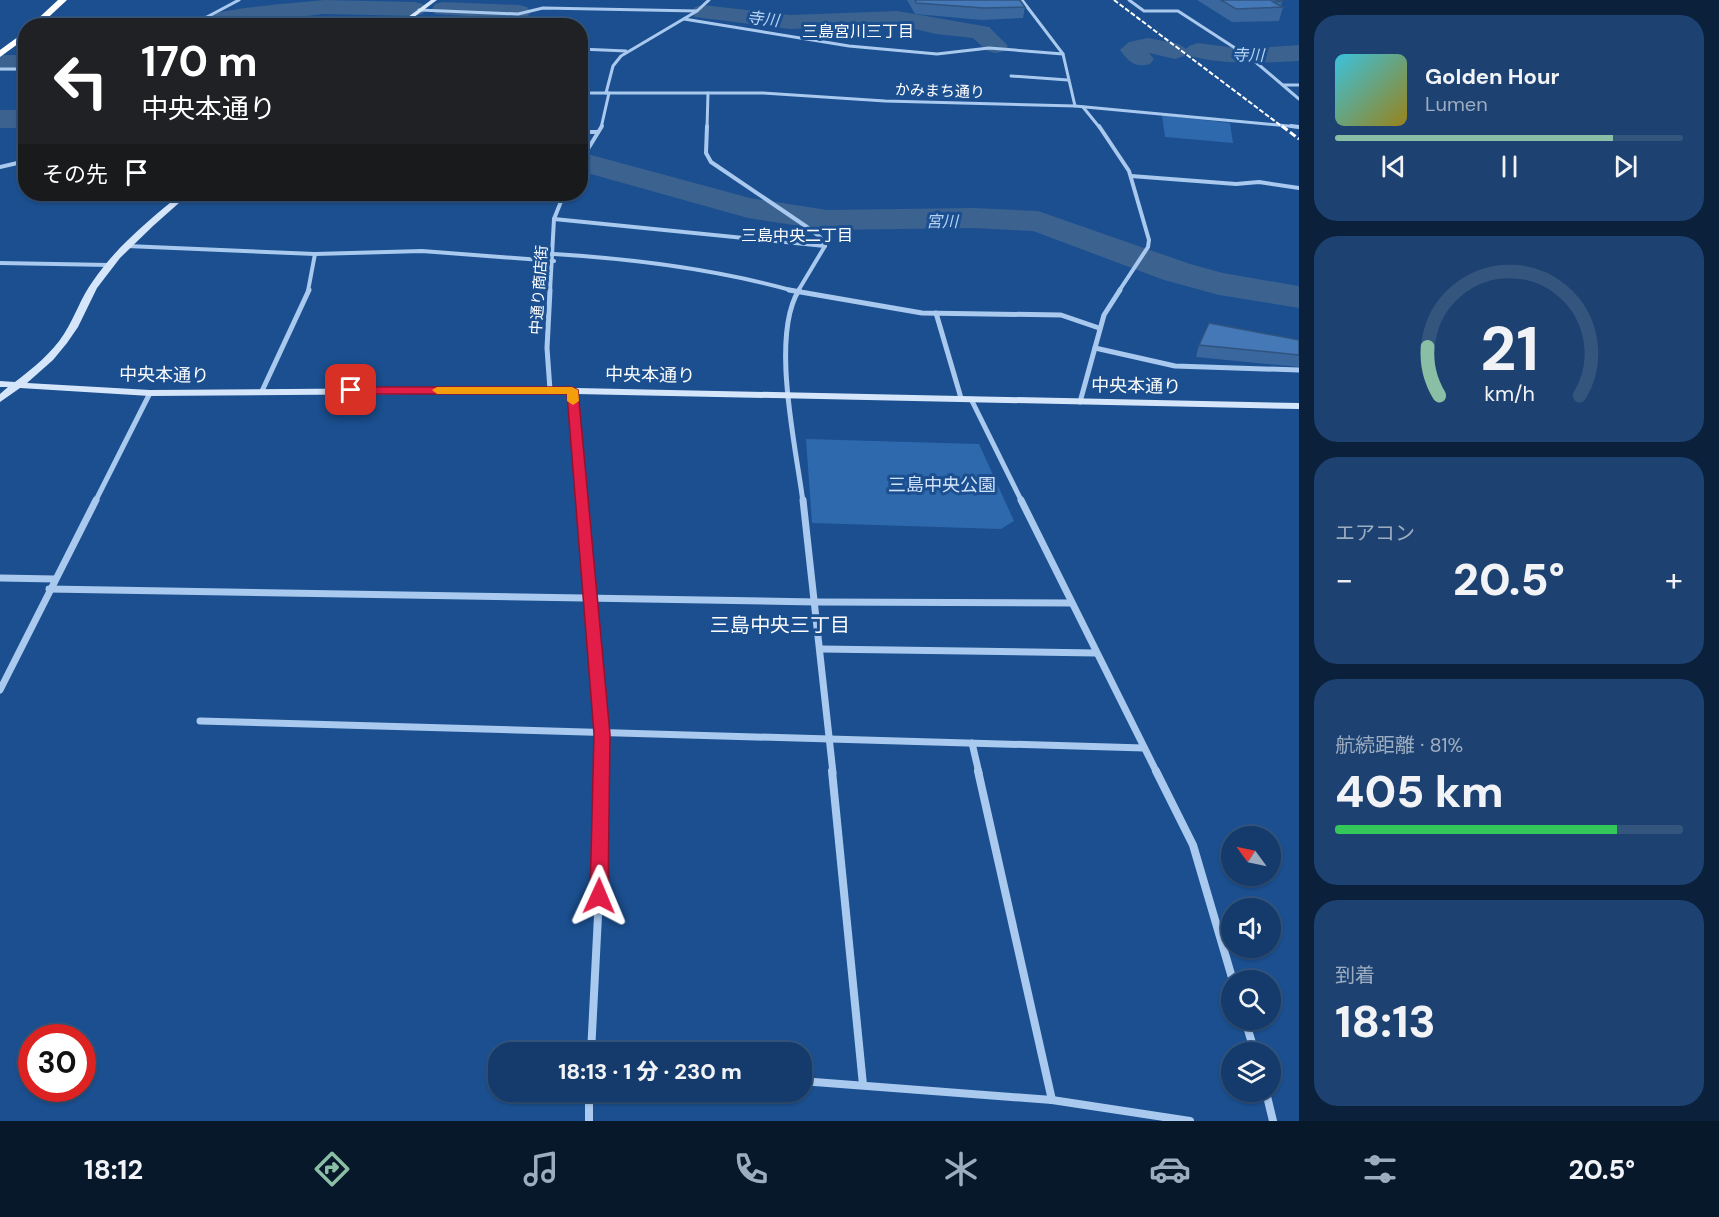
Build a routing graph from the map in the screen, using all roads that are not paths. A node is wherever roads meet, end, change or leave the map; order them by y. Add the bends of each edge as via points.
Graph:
1 (63, 0) edge
2 (239, 0) edge
3 (434, 0) edge
4 (709, 0) edge
5 (1022, 0) edge
6 (1129, 0) edge
7 (419, 10) junction
8 (697, 10) junction
9 (43, 18) edge
10 (205, 18) edge
11 (408, 18) edge
12 (684, 19) junction
13 (18, 39) edge
14 (588, 49) edge
15 (626, 51) junction
16 (0, 54) edge
17 (1063, 54) junction
18 (0, 69) edge
19 (18, 69) edge
20 (1011, 76) dead end
21 (1068, 80) junction
22 (1283, 85) junction
23 (1299, 85) edge
24 (588, 93) edge
25 (608, 93) junction
26 (708, 93) junction
27 (1299, 99) edge
28 (1075, 106) junction
29 (1083, 107) junction
30 (1299, 127) edge
31 (588, 132) edge
32 (598, 132) junction
33 (588, 149) edge
34 (18, 163) edge
35 (0, 167) edge
36 (1131, 176) junction
37 (1299, 188) edge
38 (177, 201) edge
39 (561, 201) edge
40 (554, 219) junction
41 (127, 246) junction
42 (825, 246) junction
43 (315, 254) junction
44 (554, 254) junction
45 (554, 261) junction
46 (0, 263) edge
47 (110, 264) junction
48 (797, 292) junction
49 (936, 313) junction
50 (1099, 328) junction
51 (1095, 348) junction
52 (1299, 370) edge
53 (0, 384) edge
54 (19, 386) junction
55 (550, 390) junction
56 (572, 390) junction
57 (261, 391) junction
58 (150, 393) junction
59 (789, 394) junction
60 (966, 398) junction
61 (0, 399) edge
62 (1080, 402) junction
63 (1299, 406) edge
64 (0, 578) edge
65 (55, 579) junction
66 (49, 589) junction
67 (590, 596) junction
68 (816, 602) junction
69 (1071, 603) junction
70 (820, 648) junction
71 (1096, 653) junction
72 (0, 690) edge
73 (200, 721) dead end
74 (602, 734) junction
75 (829, 738) junction
76 (972, 743) junction
77 (1144, 748) junction
78 (1230, 970) edge
79 (592, 1042) edge
80 (812, 1082) edge
81 (863, 1085) junction
82 (1052, 1100) junction
83 (589, 1102) edge
84 (1268, 1102) edge
85 (588, 1121) edge
86 (1190, 1121) edge
87 (1273, 1121) edge

1 - 9 highway
2 - 10 street
3 - 7 street
4 - 8 street
5 - 17 street
6 - 22 street via 1144,11 1178,11 1250,57
7 - 8 street via 518,14 543,8
7 - 11 street
8 - 12 street
12 - 15 street
12 - 17 street via 849,46 937,54 989,48
13 - 16 highway
14 - 15 street
15 - 25 street via 613,66
17 - 21 street
18 - 19 street
20 - 21 street
21 - 28 street
22 - 23 street
22 - 27 street
24 - 25 street, かみまち通り
25 - 26 street, かみまち通り
25 - 32 street
26 - 28 street, かみまち通り
26 - 42 street via 706,153 711,162 820,237
28 - 29 street, かみまち通り
29 - 30 street, かみまち通り
29 - 36 street via 1110,140
31 - 32 street
32 - 33 street
34 - 35 street
36 - 37 street via 1236,184 1259,182
36 - 50 street via 1149,240
38 - 41 street
39 - 40 street, 中通り商店街
40 - 42 street
40 - 44 street, 中通り商店街
41 - 43 street
41 - 47 street
42 - 48 street
43 - 45 street via 422,251
43 - 57 street via 307,298
44 - 45 street, 中通り商店街
44 - 48 street via 686,268 747,278
45 - 55 street, 中通り商店街 via 547,348
46 - 47 street
47 - 54 street via 88,296 66,340
48 - 49 street
48 - 59 street via 790,304 785,332
49 - 50 street via 1061,315
49 - 60 street
50 - 51 street
51 - 52 street via 1175,366
51 - 62 street
53 - 54 street, 中央本通り
54 - 58 street, 中央本通り
54 - 61 street
55 - 56 street, 中央本通り
55 - 57 street, 中央本通り
56 - 59 street, 中央本通り
56 - 67 street
57 - 58 street, 中央本通り
58 - 65 street
59 - 60 street, 中央本通り
59 - 68 street
60 - 62 street, 中央本通り
60 - 69 street
62 - 63 street, 中央本通り
64 - 65 street
65 - 66 street
66 - 67 street
66 - 72 street
67 - 68 street
67 - 74 street
68 - 69 street
68 - 70 street
69 - 71 street
70 - 71 street
70 - 75 street
71 - 77 street
73 - 74 street
74 - 75 street
74 - 79 street
75 - 76 street
75 - 81 street
76 - 77 street
76 - 82 street
77 - 78 street via 1193,845
80 - 81 street
81 - 82 street
82 - 86 street
83 - 85 street
84 - 87 street

